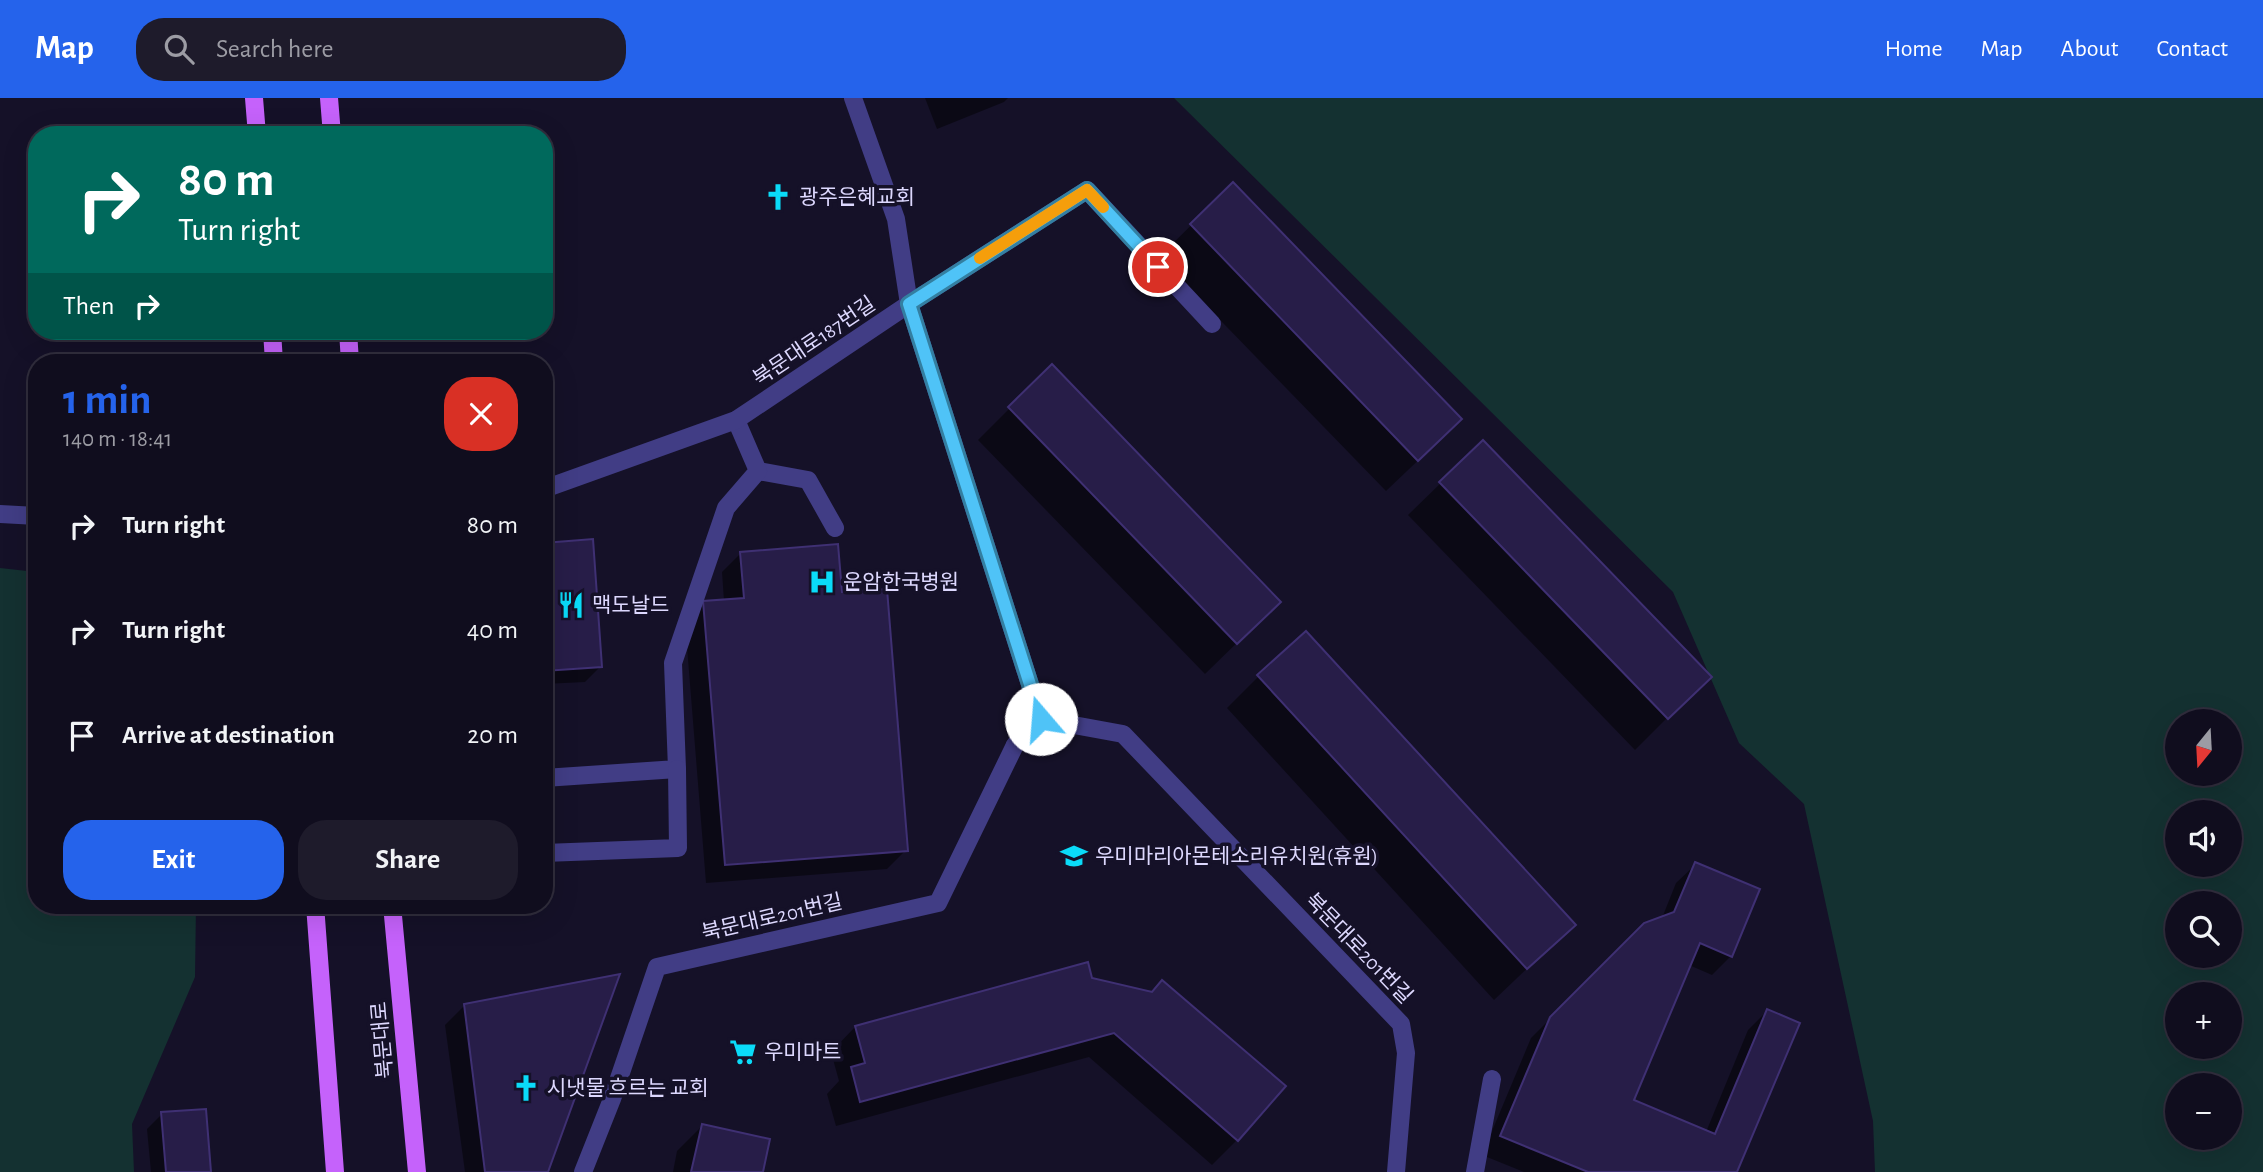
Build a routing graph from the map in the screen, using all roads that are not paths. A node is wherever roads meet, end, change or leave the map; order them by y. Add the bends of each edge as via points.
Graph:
1 (254, 98) edge
2 (329, 98) edge
3 (853, 98) edge
4 (256, 126) edge
5 (331, 126) edge
6 (909, 304) junction
7 (1212, 324) dead end
8 (736, 421) junction
9 (758, 471) junction
10 (553, 486) edge
11 (0, 514) edge
12 (28, 516) edge
13 (835, 528) dead end
14 (1041, 719) junction
15 (677, 769) junction
16 (553, 777) edge
17 (553, 853) edge
18 (316, 914) edge
19 (393, 914) edge
20 (1492, 1079) dead end
21 (335, 1172) edge
22 (417, 1172) edge
23 (583, 1172) edge
24 (1396, 1172) edge
25 (1475, 1172) edge

1 - 4 main road
2 - 5 main road
3 - 6 street, 북문대로187번길 via 895,219
6 - 7 street via 1087,190
6 - 8 street, 북문대로187번길
6 - 14 street
8 - 9 street
8 - 10 street, 북문대로187번길
9 - 13 street via 808,480
9 - 15 street via 726,508 673,663
11 - 12 street
14 - 23 street, 북문대로201번길 via 1015,745 938,903 657,967
14 - 24 street, 북문대로201번길 via 1123,734 1401,1024 1406,1053
15 - 16 street
15 - 17 street via 678,848
18 - 21 main road
19 - 22 main road, 북문대로
20 - 25 street

